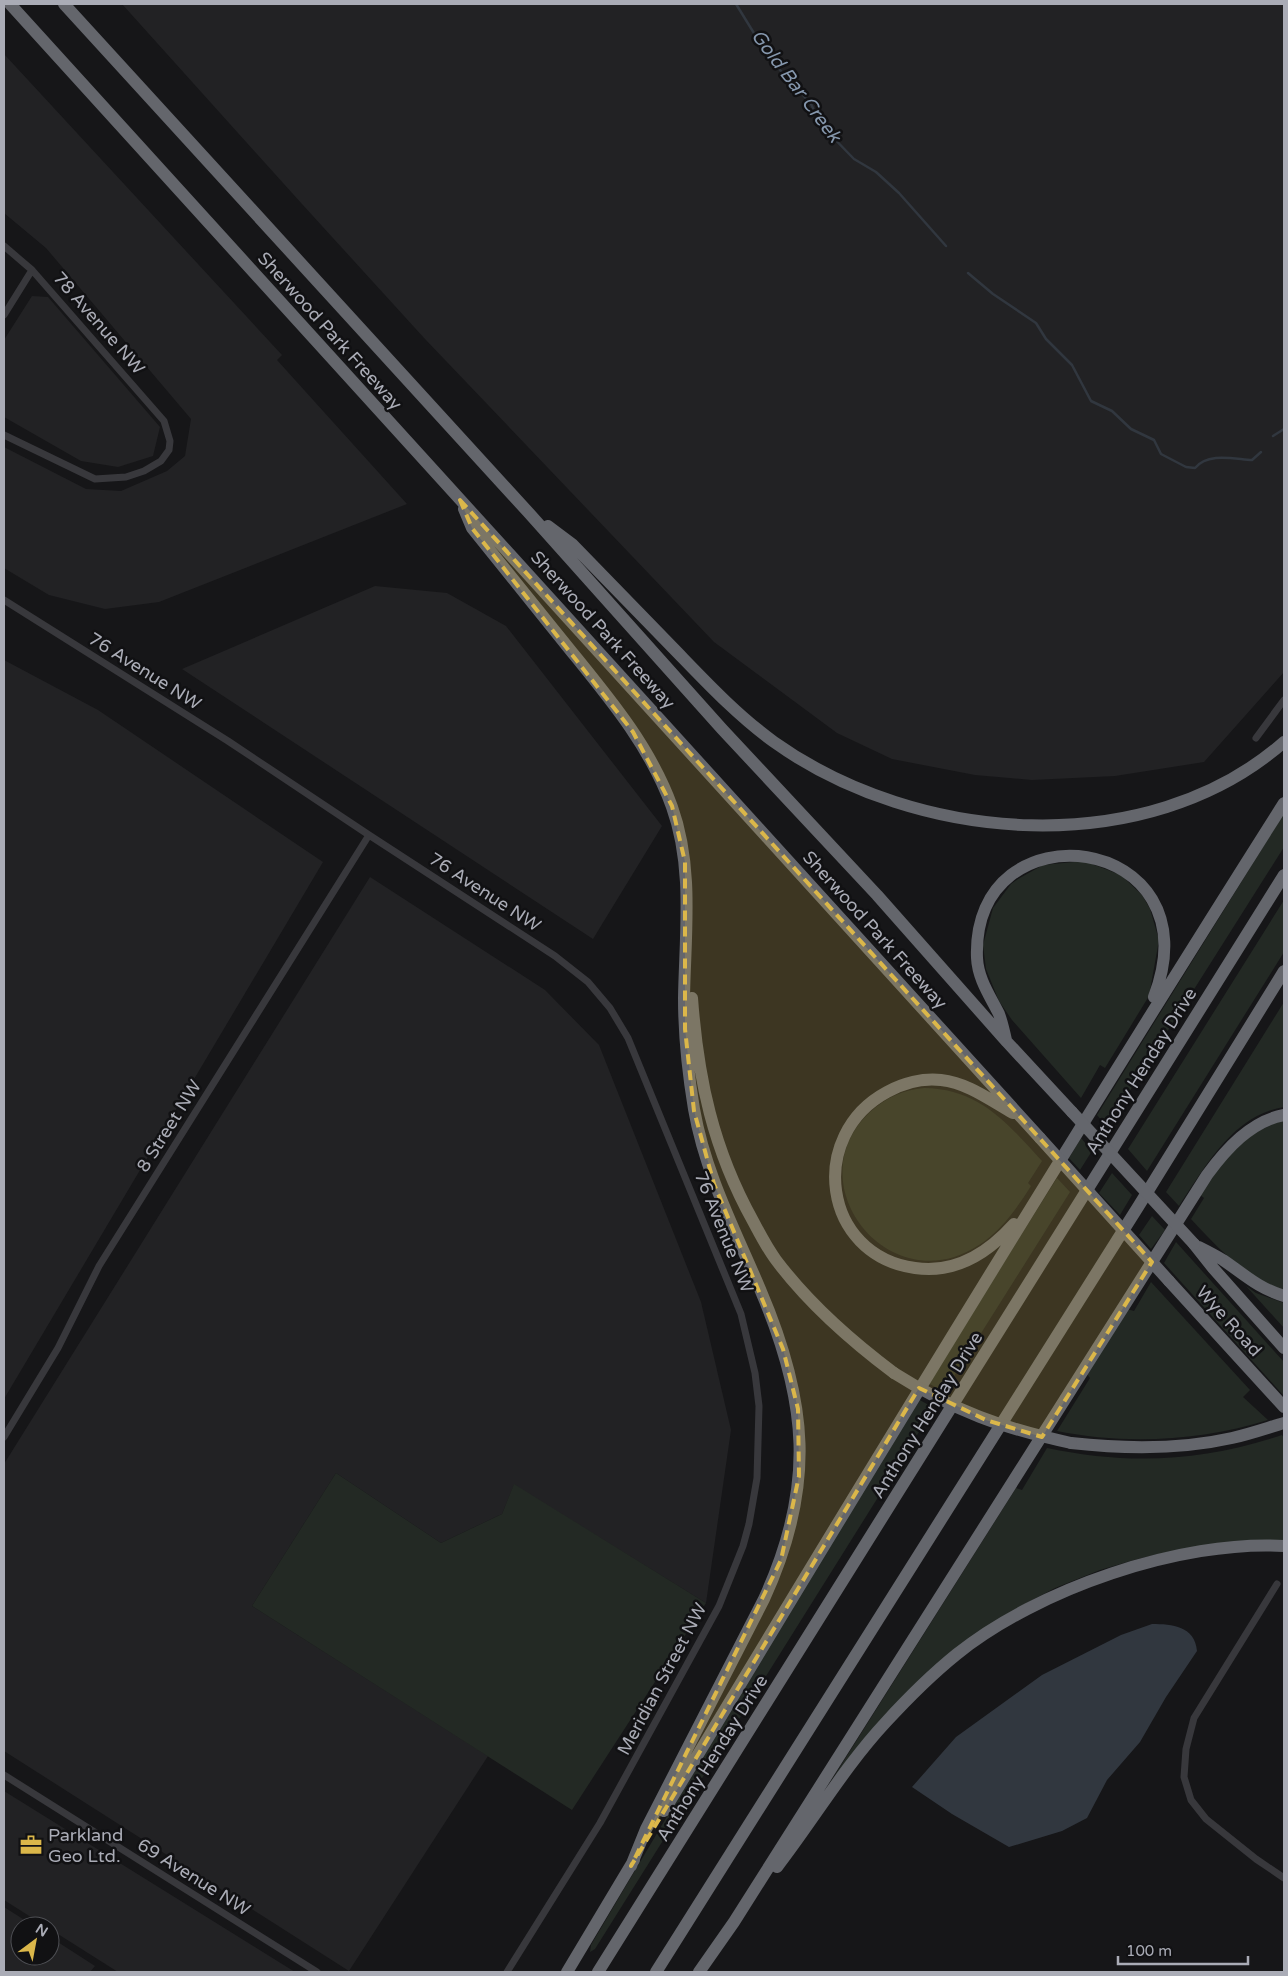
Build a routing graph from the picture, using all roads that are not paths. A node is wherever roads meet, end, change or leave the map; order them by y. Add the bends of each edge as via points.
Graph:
1 (6, 4) edge
2 (10, 4) edge
3 (64, 4) edge
4 (22, 17) junction
5 (4, 246) edge
6 (32, 270) junction
7 (4, 315) edge
8 (4, 435) edge
9 (460, 500) junction
10 (528, 512) junction
11 (4, 600) edge
12 (1284, 700) edge
13 (1256, 738) dead end
14 (1284, 742) edge
15 (1284, 803) edge
16 (369, 835) junction
17 (1284, 876) edge
18 (686, 924) junction
19 (1284, 971) edge
20 (1145, 1022) junction
21 (1007, 1042) junction
22 (1284, 1115) edge
23 (1023, 1118) junction
24 (1027, 1213) junction
25 (1194, 1244) junction
26 (1169, 1281) joint
27 (1284, 1296) edge
28 (1284, 1348) edge
29 (755, 1373) joint
30 (1284, 1406) edge
31 (1284, 1423) edge
32 (4, 1437) edge
33 (1284, 1546) edge
34 (1277, 1584) dead end
35 (4, 1775) edge
36 (631, 1866) junction
37 (1284, 1878) edge
38 (734, 1922) junction
39 (317, 1972) edge
40 (507, 1972) edge
41 (568, 1972) edge
42 (598, 1972) edge
43 (656, 1972) edge
44 (699, 1972) edge

1 - 4 highway
2 - 4 highway, Sherwood Park Freeway
3 - 10 highway, Sherwood Park Freeway
4 - 9 highway, Sherwood Park Freeway
5 - 6 street, 78 Avenue NW
6 - 7 street
6 - 8 street, 78 Avenue NW via 167,425 169,450 161,462 126,477 95,479
9 - 18 highway via 472,528 611,701 654,767 672,806 680,834 685,862
9 - 23 highway, Sherwood Park Freeway
10 - 14 highway via 572,544 731,707 774,742 815,769 908,806 935,814 1003,825 1087,823 1126,817 1158,809 1221,785
10 - 21 highway, Sherwood Park Freeway
11 - 16 street, 76 Avenue NW via 228,741
12 - 13 street
15 - 20 highway
16 - 29 street, 76 Avenue NW via 574,969 610,1008 628,1038 732,1290
16 - 32 street, 8 Street NW via 99,1266 58,1348
17 - 42 highway, Anthony Henday Drive
18 - 31 highway, bridge via 704,1090 730,1176 775,1259 857,1345 929,1395 1014,1430 1071,1443 1123,1448 1181,1446 1233,1438
18 - 36 highway via 685,1029 694,1111 714,1184 783,1349 798,1409 799,1476 790,1531 772,1582 646,1829
19 - 43 highway
20 - 21 highway via 1164,962 1165,945 1156,908 1134,878 1117,866 1083,856 1052,857 1034,862 1007,880 987,906 978,931 980,976
20 - 24 highway
21 - 25 highway, Sherwood Park Freeway, bridge
22 - 38 highway via 1246,1133 1207,1175
23 - 24 highway via 959,1084 941,1080 906,1083 878,1096 863,1108 844,1135 834,1168 835,1188 844,1218 860,1241 893,1263 922,1269 968,1261 992,1245
23 - 26 highway, Sherwood Park Freeway, bridge
24 - 36 highway
25 - 27 highway via 1268,1291
25 - 28 highway, Wye Road
26 - 30 highway, Wye Road
29 - 40 street, Meridian Street NW via 759,1406 757,1478 750,1524 735,1568 719,1606 610,1806
33 - 38 highway via 1228,1546 1123,1569 1017,1614 958,1653 930,1677 866,1745
34 - 37 street via 1194,1718 1186,1748 1184,1777 1191,1800 1206,1820
35 - 39 street, 69 Avenue NW
36 - 41 highway
38 - 44 highway

